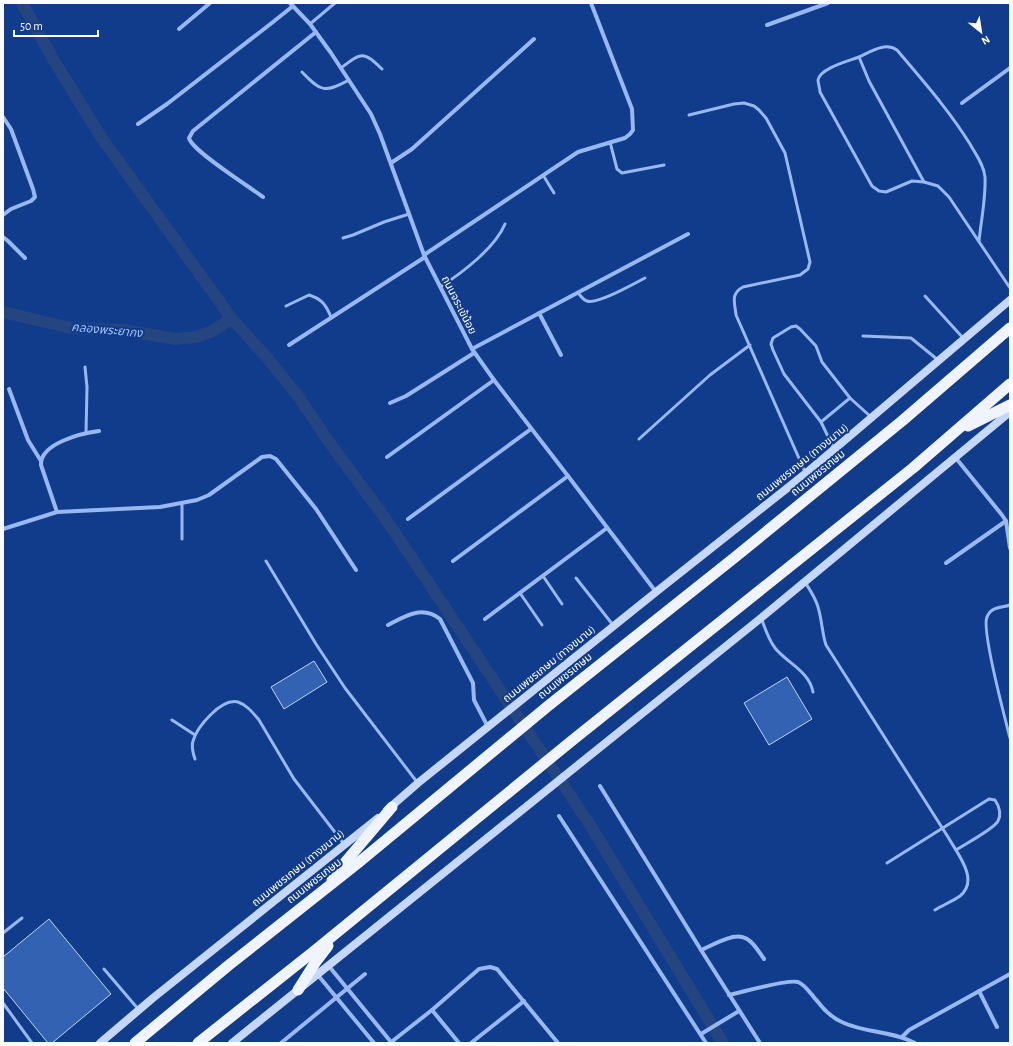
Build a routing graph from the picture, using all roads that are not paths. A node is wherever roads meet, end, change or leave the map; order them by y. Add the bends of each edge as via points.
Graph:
1 (210, 3) edge
2 (335, 3) edge
3 (590, 3) edge
4 (828, 3) edge
5 (292, 4) edge
6 (310, 24) junction
7 (767, 25) dead end
8 (179, 29) dead end
9 (316, 32) junction
10 (534, 39) dead end
11 (859, 57) junction
12 (341, 68) junction
13 (1010, 68) edge
14 (382, 69) dead end
15 (302, 72) dead end
16 (350, 80) junction
17 (962, 103) dead end
18 (689, 115) dead end
19 (3, 117) edge
20 (138, 124) dead end
21 (610, 142) junction
22 (390, 163) junction
23 (664, 165) dead end
24 (543, 175) junction
25 (924, 182) junction
26 (554, 193) dead end
27 (263, 197) dead end
28 (409, 214) junction
29 (3, 215) edge
30 (505, 224) dead end
31 (688, 234) dead end
32 (3, 237) edge
33 (343, 238) dead end
34 (978, 241) junction
35 (424, 256) junction
36 (26, 258) dead end
37 (645, 278) dead end
38 (440, 287) junction
39 (1010, 288) edge
40 (578, 292) junction
41 (925, 296) dead end
42 (1010, 300) edge
43 (286, 306) dead end
44 (539, 313) junction
45 (331, 317) junction
46 (1010, 328) edge
47 (864, 336) dead end
48 (964, 340) junction
49 (289, 345) dead end
50 (750, 345) junction
51 (473, 351) junction
52 (561, 355) dead end
53 (939, 361) junction
54 (85, 367) dead end
55 (494, 380) junction
56 (1010, 384) edge
57 (9, 390) dead end
58 (850, 398) junction
59 (390, 403) dead end
60 (1010, 405) edge
61 (1010, 412) edge
62 (872, 418) junction
63 (820, 422) junction
64 (531, 429) junction
65 (99, 431) dead end
66 (86, 433) junction
67 (953, 433) junction
68 (639, 439) dead end
69 (834, 450) junction
70 (387, 457) dead end
71 (956, 457) junction
72 (41, 461) junction
73 (805, 474) junction
74 (568, 476) junction
75 (182, 503) junction
76 (57, 512) junction
77 (408, 519) dead end
78 (1006, 521) junction
79 (608, 528) junction
80 (3, 529) edge
81 (182, 539) dead end
82 (1010, 548) edge
83 (266, 561) dead end
84 (453, 561) dead end
85 (946, 563) dead end
86 (356, 570) dead end
87 (543, 576) junction
88 (576, 578) dead end
89 (805, 582) junction
90 (656, 592) junction
91 (520, 593) junction
92 (562, 604) dead end
93 (1010, 604) edge
94 (761, 618) junction
95 (485, 619) dead end
96 (388, 625) dead end
97 (542, 625) dead end
98 (614, 626) junction
99 (813, 692) dead end
100 (172, 720) dead end
101 (490, 726) junction
102 (195, 735) junction
103 (1010, 738) edge
104 (195, 759) dead end
105 (418, 783) junction
106 (600, 786) dead end
107 (392, 807) junction
108 (559, 816) dead end
109 (943, 828) junction
110 (345, 845) junction
111 (956, 850) junction
112 (887, 863) dead end
113 (326, 888) junction
114 (936, 910) dead end
115 (22, 918) dead end
116 (340, 930) junction
117 (3, 933) edge
118 (701, 950) junction
119 (764, 959) dead end
120 (328, 965) junction
121 (104, 969) dead end
122 (317, 974) junction
123 (365, 974) dead end
124 (1010, 974) edge
125 (347, 989) junction
126 (298, 990) junction
127 (979, 991) junction
128 (729, 996) junction
129 (336, 998) junction
130 (524, 1001) junction
131 (3, 1003) edge
132 (139, 1010) junction
133 (432, 1010) junction
134 (739, 1011) junction
135 (997, 1027) dead end
136 (701, 1034) junction
137 (902, 1037) junction
138 (32, 1043) edge
139 (100, 1043) edge
140 (135, 1043) edge
141 (198, 1043) edge
142 (232, 1043) edge
143 (281, 1043) edge
144 (374, 1043) edge
145 (390, 1043) edge
146 (459, 1043) edge
147 (472, 1043) edge
148 (558, 1043) edge
149 (706, 1043) edge
150 (760, 1043) edge
151 (915, 1043) edge

1 - 8 street
2 - 6 lane
3 - 21 street via 632,109 633,130 625,138
4 - 7 street
5 - 6 street, ถนนจระเข้น้อย
5 - 20 street via 273,22
6 - 9 street, ถนนจระเข้น้อย
9 - 12 street, ถนนจระเข้น้อย
9 - 27 street via 193,131 189,138 207,158
10 - 22 street via 412,149
11 - 25 lane via 869,81
11 - 25 lane via 822,74 818,79 820,92 872,186 886,192 912,181
11 - 34 lane via 887,46 898,50 957,123 981,164 985,176
12 - 14 lane via 365,55
12 - 16 street, ถนนจระเข้น้อย
13 - 17 street
15 - 16 lane via 312,83 327,90
16 - 22 street, ถนนจระเข้น้อย via 371,114
18 - 50 lane via 734,104 754,106 766,118 785,153 810,262 808,269 800,275 738,290 734,297 736,315
19 - 29 street via 11,129 35,196 31,201
21 - 23 lane via 617,169 622,173
21 - 24 street via 578,152
22 - 28 street, ถนนจระเข้น้อย
24 - 26 lane
24 - 35 street
25 - 34 lane via 938,186 949,197
28 - 33 lane
28 - 35 street, ถนนจระเข้น้อย
30 - 38 lane via 502,233 487,249
31 - 40 street
32 - 36 street
34 - 39 lane
35 - 38 street, ถนนจระเข้น้อย
35 - 45 street
37 - 40 lane via 607,297 590,302 584,300
38 - 51 street, ถนนจระเข้น้อย
40 - 44 street
41 - 48 lane
42 - 48 main road, ถนนเพชรเกษม (ทางขนาน)
43 - 45 lane via 309,295 314,296 326,305
44 - 51 street
44 - 52 street
45 - 49 street
46 - 113 highway, ถนนเพชรเกษม via 902,421
47 - 53 lane via 911,338
48 - 53 main road, ถนนเพชรเกษม (ทางขนาน)
50 - 68 lane via 710,375
50 - 73 lane
51 - 55 street, ถนนจระเข้น้อย
51 - 59 street via 406,396
53 - 62 main road, ถนนเพชรเกษม (ทางขนาน)
54 - 66 lane
55 - 64 street, ถนนจระเข้น้อย
55 - 70 street
56 - 67 highway
57 - 72 street via 28,440
58 - 62 lane
58 - 63 lane
58 - 63 lane via 822,362 816,346 800,328 791,326 773,338 771,344 784,374
60 - 67 highway
61 - 71 main road
62 - 69 main road, ถนนเพชรเกษม (ทางขนาน)
63 - 69 lane
64 - 74 street, ถนนจระเข้น้อย
64 - 77 street
65 - 66 street
66 - 72 street via 61,441 48,451
67 - 116 highway
69 - 73 main road, ถนนเพชรเกษม (ทางขนาน)
71 - 78 street
71 - 89 main road
72 - 76 street
73 - 90 main road, ถนนเพชรเกษม (ทางขนาน)
74 - 79 street, ถนนจระเข้น้อย
74 - 84 street
75 - 76 street via 160,507
75 - 81 lane
75 - 86 street via 209,495 262,457 270,456 276,459 316,509
76 - 80 street
78 - 82 street
78 - 85 street
79 - 87 street
79 - 90 street, ถนนจระเข้น้อย
83 - 105 lane via 345,688
87 - 91 street
87 - 92 lane
88 - 98 lane
89 - 94 main road
89 - 109 lane via 818,605 826,645
90 - 98 main road, ถนนเพชรเกษม (ทางขนาน)
91 - 95 street
91 - 97 lane
93 - 103 lane via 997,606 989,612 986,617 986,628
94 - 99 lane via 776,649 795,664 812,686
94 - 120 main road
96 - 101 street via 415,612 425,612 440,619 472,683 474,700
98 - 101 main road, ถนนเพชรเกษม (ทางขนาน)
100 - 102 lane
101 - 105 main road, ถนนเพชรเกษม (ทางขนาน)
102 - 104 lane via 192,750
102 - 110 lane via 216,710 226,704 236,702 246,706 259,720 294,779
105 - 107 main road, ถนนเพชรเกษม (ทางขนาน)
106 - 118 street
107 - 110 main road, ถนนเพชรเกษม (ทางขนาน)
107 - 113 highway
108 - 136 street
109 - 111 lane
109 - 111 lane via 989,799 995,800 1000,812 998,821 993,827
109 - 112 lane
110 - 132 main road, ถนนเพชรเกษม (ทางขนาน)
111 - 114 lane via 966,868 968,886 960,896
113 - 140 highway, ถนนเพชรเกษม
115 - 117 lane
116 - 126 highway
116 - 141 highway
118 - 119 street via 732,938 742,937 754,945
118 - 128 street
120 - 122 main road
120 - 125 street
121 - 132 lane
122 - 126 main road
122 - 129 street
123 - 125 street
124 - 127 street
125 - 129 street
125 - 145 street
126 - 142 main road
127 - 135 street
127 - 137 street via 909,1030
128 - 134 street
128 - 137 street via 788,982 800,983 819,1004 843,1023
129 - 143 street
129 - 144 street
130 - 133 street via 497,969 490,967 479,969
130 - 147 street
130 - 148 street
131 - 138 lane
132 - 139 main road, ถนนเพชรเกษม (ทางขนาน)
133 - 145 street
133 - 146 street
134 - 136 street
134 - 150 street
136 - 149 street
137 - 151 street

